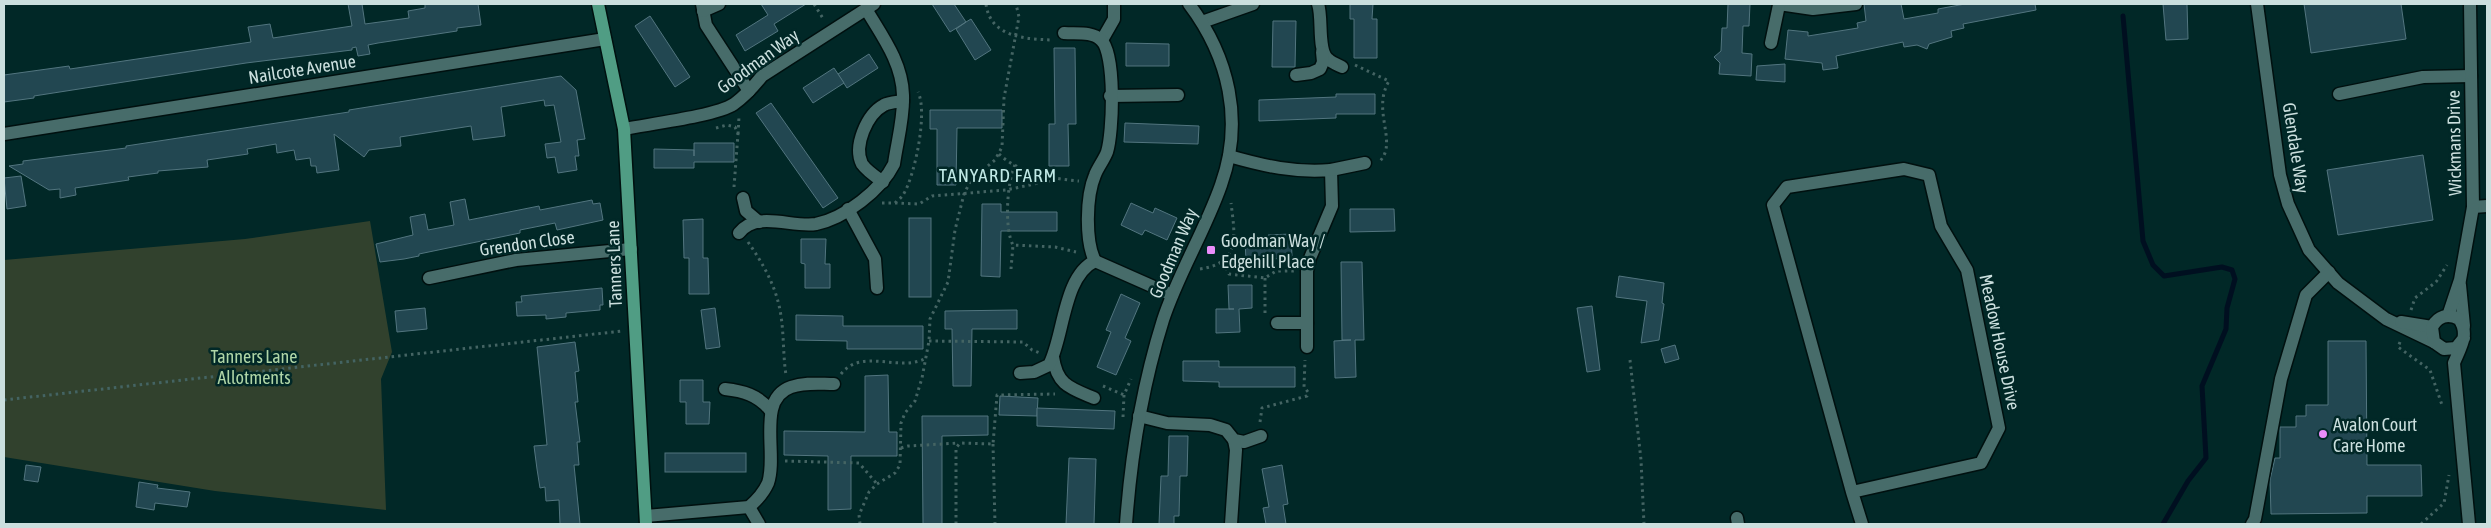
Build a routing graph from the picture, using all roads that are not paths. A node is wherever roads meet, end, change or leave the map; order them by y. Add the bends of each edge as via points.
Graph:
1 (598, 4) edge
2 (719, 4) edge
3 (1114, 4) edge
4 (1189, 4) edge
5 (1253, 4) edge
6 (1318, 4) edge
7 (1779, 4) edge
8 (1856, 4) edge
9 (2257, 4) edge
10 (2470, 4) edge
11 (870, 6) edge
12 (703, 7) edge
13 (1202, 22) junction
14 (1064, 33) road end
15 (606, 39) junction
16 (1102, 40) junction
17 (1771, 43) dead end
18 (1322, 52) junction
19 (1342, 67) road end
20 (1296, 75) dead end
21 (2471, 76) junction
22 (750, 91) junction
23 (2339, 94) dead end
24 (1178, 95) dead end
25 (1110, 96) junction
26 (903, 101) junction
27 (624, 129) junction
28 (4, 134) edge
29 (1229, 156) junction
30 (1365, 163) road end
31 (1331, 170) junction
32 (883, 182) junction
33 (743, 198) road end
34 (2487, 206) edge
35 (2473, 207) junction
36 (848, 209) junction
37 (759, 222) junction
38 (739, 232) road end
39 (631, 249) junction
40 (1092, 263) junction
41 (2329, 272) junction
42 (429, 278) dead end
43 (2460, 280) junction
44 (877, 288) dead end
45 (1172, 295) junction
46 (2448, 316) junction
47 (1277, 323) road end
48 (1306, 323) junction
49 (2406, 325) junction
50 (2432, 327) junction
51 (2464, 332) junction
52 (2437, 344) junction
53 (1307, 347) road end
54 (1053, 357) junction
55 (2454, 363) junction
56 (1020, 373) dead end
57 (834, 384) road end
58 (725, 389) dead end
59 (1094, 398) dead end
60 (770, 410) junction
61 (1139, 416) junction
62 (1261, 436) road end
63 (1234, 440) junction
64 (1852, 492) junction
65 (749, 507) junction
66 (646, 520) edge
67 (759, 524) edge
68 (1126, 524) edge
69 (1231, 524) edge
70 (1862, 524) edge
71 (2252, 524) edge
72 (2469, 524) edge

1 - 15 main road, Tanners Lane
2 - 12 street
3 - 16 street via 1114,19
4 - 13 street, Goodman Way
5 - 13 street
6 - 18 street via 1322,13
7 - 8 street via 1813,9
7 - 17 street
9 - 41 street, Glendale Way via 2280,175 2288,204 2309,250
10 - 21 street, Wickmans Drive
11 - 22 street, Goodman Way via 762,76
11 - 26 street via 896,60
12 - 22 street via 706,25
13 - 29 street, Goodman Way via 1220,56 1226,76 1232,113
14 - 16 street via 1085,34
15 - 27 main road, Tanners Lane
15 - 28 street, Nailcote Avenue
16 - 25 street via 1110,62
18 - 19 street via 1328,60
18 - 20 street via 1320,69
21 - 23 street via 2423,77
21 - 35 street, Wickmans Drive
22 - 27 street, Goodman Way via 733,105 717,111
24 - 25 street
25 - 40 street via 1110,137 1092,183 1089,202
26 - 32 street via 894,164
26 - 32 street via 884,104 873,114 860,142 858,153 863,165
27 - 39 main road, Tanners Lane
29 - 31 street via 1275,169
29 - 45 street, Goodman Way via 1221,186
30 - 31 street
31 - 48 street via 1332,206 1307,271
32 - 36 street
33 - 37 street via 746,212
34 - 35 street
35 - 43 street, Wickmans Drive
36 - 37 street via 815,224
36 - 44 street via 875,259
37 - 38 street via 749,223
39 - 42 street, Grendon Close via 516,260
39 - 66 main road, Tanners Lane
40 - 45 street
40 - 54 street via 1074,285
41 - 49 street, Glendale Way via 2338,283 2386,319
41 - 71 street via 2306,295 2281,379
43 - 46 street, Wickmans Drive
43 - 51 street, Wickmans Drive
45 - 61 street, Goodman Way via 1154,351
46 - 50 street via 2440,318
46 - 51 street via 2459,319
47 - 48 street
48 - 53 street
49 - 50 street, Glendale Way
49 - 52 street, Glendale Way
50 - 52 street
51 - 52 street via 2456,348
51 - 55 street, Wickmans Drive
52 - 55 street, Glendale Way
54 - 56 street via 1042,370
54 - 59 street via 1058,377 1070,388
55 - 72 street, Wickmans Drive
57 - 60 street via 790,387 776,397
58 - 60 street via 752,395
60 - 65 street via 768,483
61 - 63 street via 1210,425 1226,430
61 - 68 street, Goodman Way
62 - 63 street via 1244,442
63 - 69 street
64 - 64 street, Meadow House Drive via 1773,206 1788,187 1904,168 1929,175 1942,226 1967,270 1999,428 1981,463
64 - 70 street, Meadow House Drive
65 - 66 street
65 - 67 street

